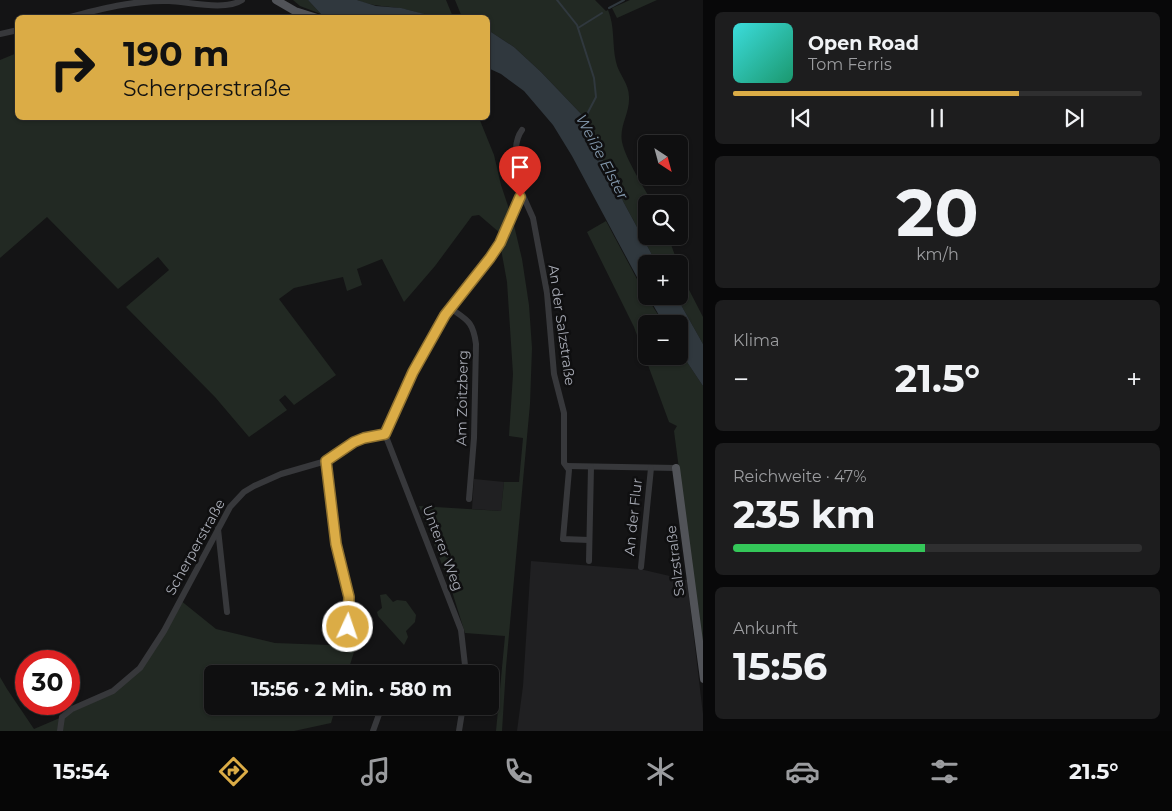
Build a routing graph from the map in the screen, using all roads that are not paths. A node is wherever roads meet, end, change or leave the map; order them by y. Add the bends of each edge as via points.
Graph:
1 (242, 0) edge
2 (280, 1) edge
3 (125, 2) edge
4 (234, 2) edge
5 (77, 15) edge
6 (308, 15) edge
7 (15, 31) edge
8 (0, 34) edge
9 (522, 130) dead end
10 (520, 188) junction
11 (450, 308) junction
12 (385, 434) junction
13 (326, 461) junction
14 (567, 466) junction
15 (591, 467) junction
16 (650, 468) junction
17 (676, 468) joint
18 (469, 499) dead end
19 (218, 529) junction
20 (589, 540) junction
21 (589, 561) dead end
22 (641, 567) dead end
23 (227, 612) dead end
24 (348, 627) dead end
25 (465, 665) edge
26 (703, 679) edge
27 (379, 715) edge
28 (462, 715) edge
29 (60, 731) edge
30 (373, 731) edge
31 (460, 731) edge

1 - 4 street
2 - 6 main road
3 - 4 street via 167,1 226,6
3 - 5 street
7 - 8 street
9 - 10 street via 517,136 516,152
10 - 11 street via 518,201 500,243
10 - 14 street, An der Salzstraße via 533,218 547,293 554,374 564,413 564,464
11 - 12 street via 413,372
11 - 18 street, Am Zoitzberg via 471,325 476,344
12 - 13 street, Scherperstraße via 354,442
12 - 25 street, Unterer Weg via 461,630
13 - 19 street, Scherperstraße via 281,474 244,492 230,507
13 - 24 street via 336,544 349,597
14 - 15 street
14 - 20 street, An der Salzstraße via 563,539
15 - 16 street
15 - 20 street
16 - 17 street
16 - 22 street, An der Flur
17 - 26 main road, Salzstraße
19 - 23 street
19 - 29 street, Scherperstraße via 164,632 140,668 113,691 72,709 62,717
20 - 21 street
27 - 30 street
28 - 31 street

